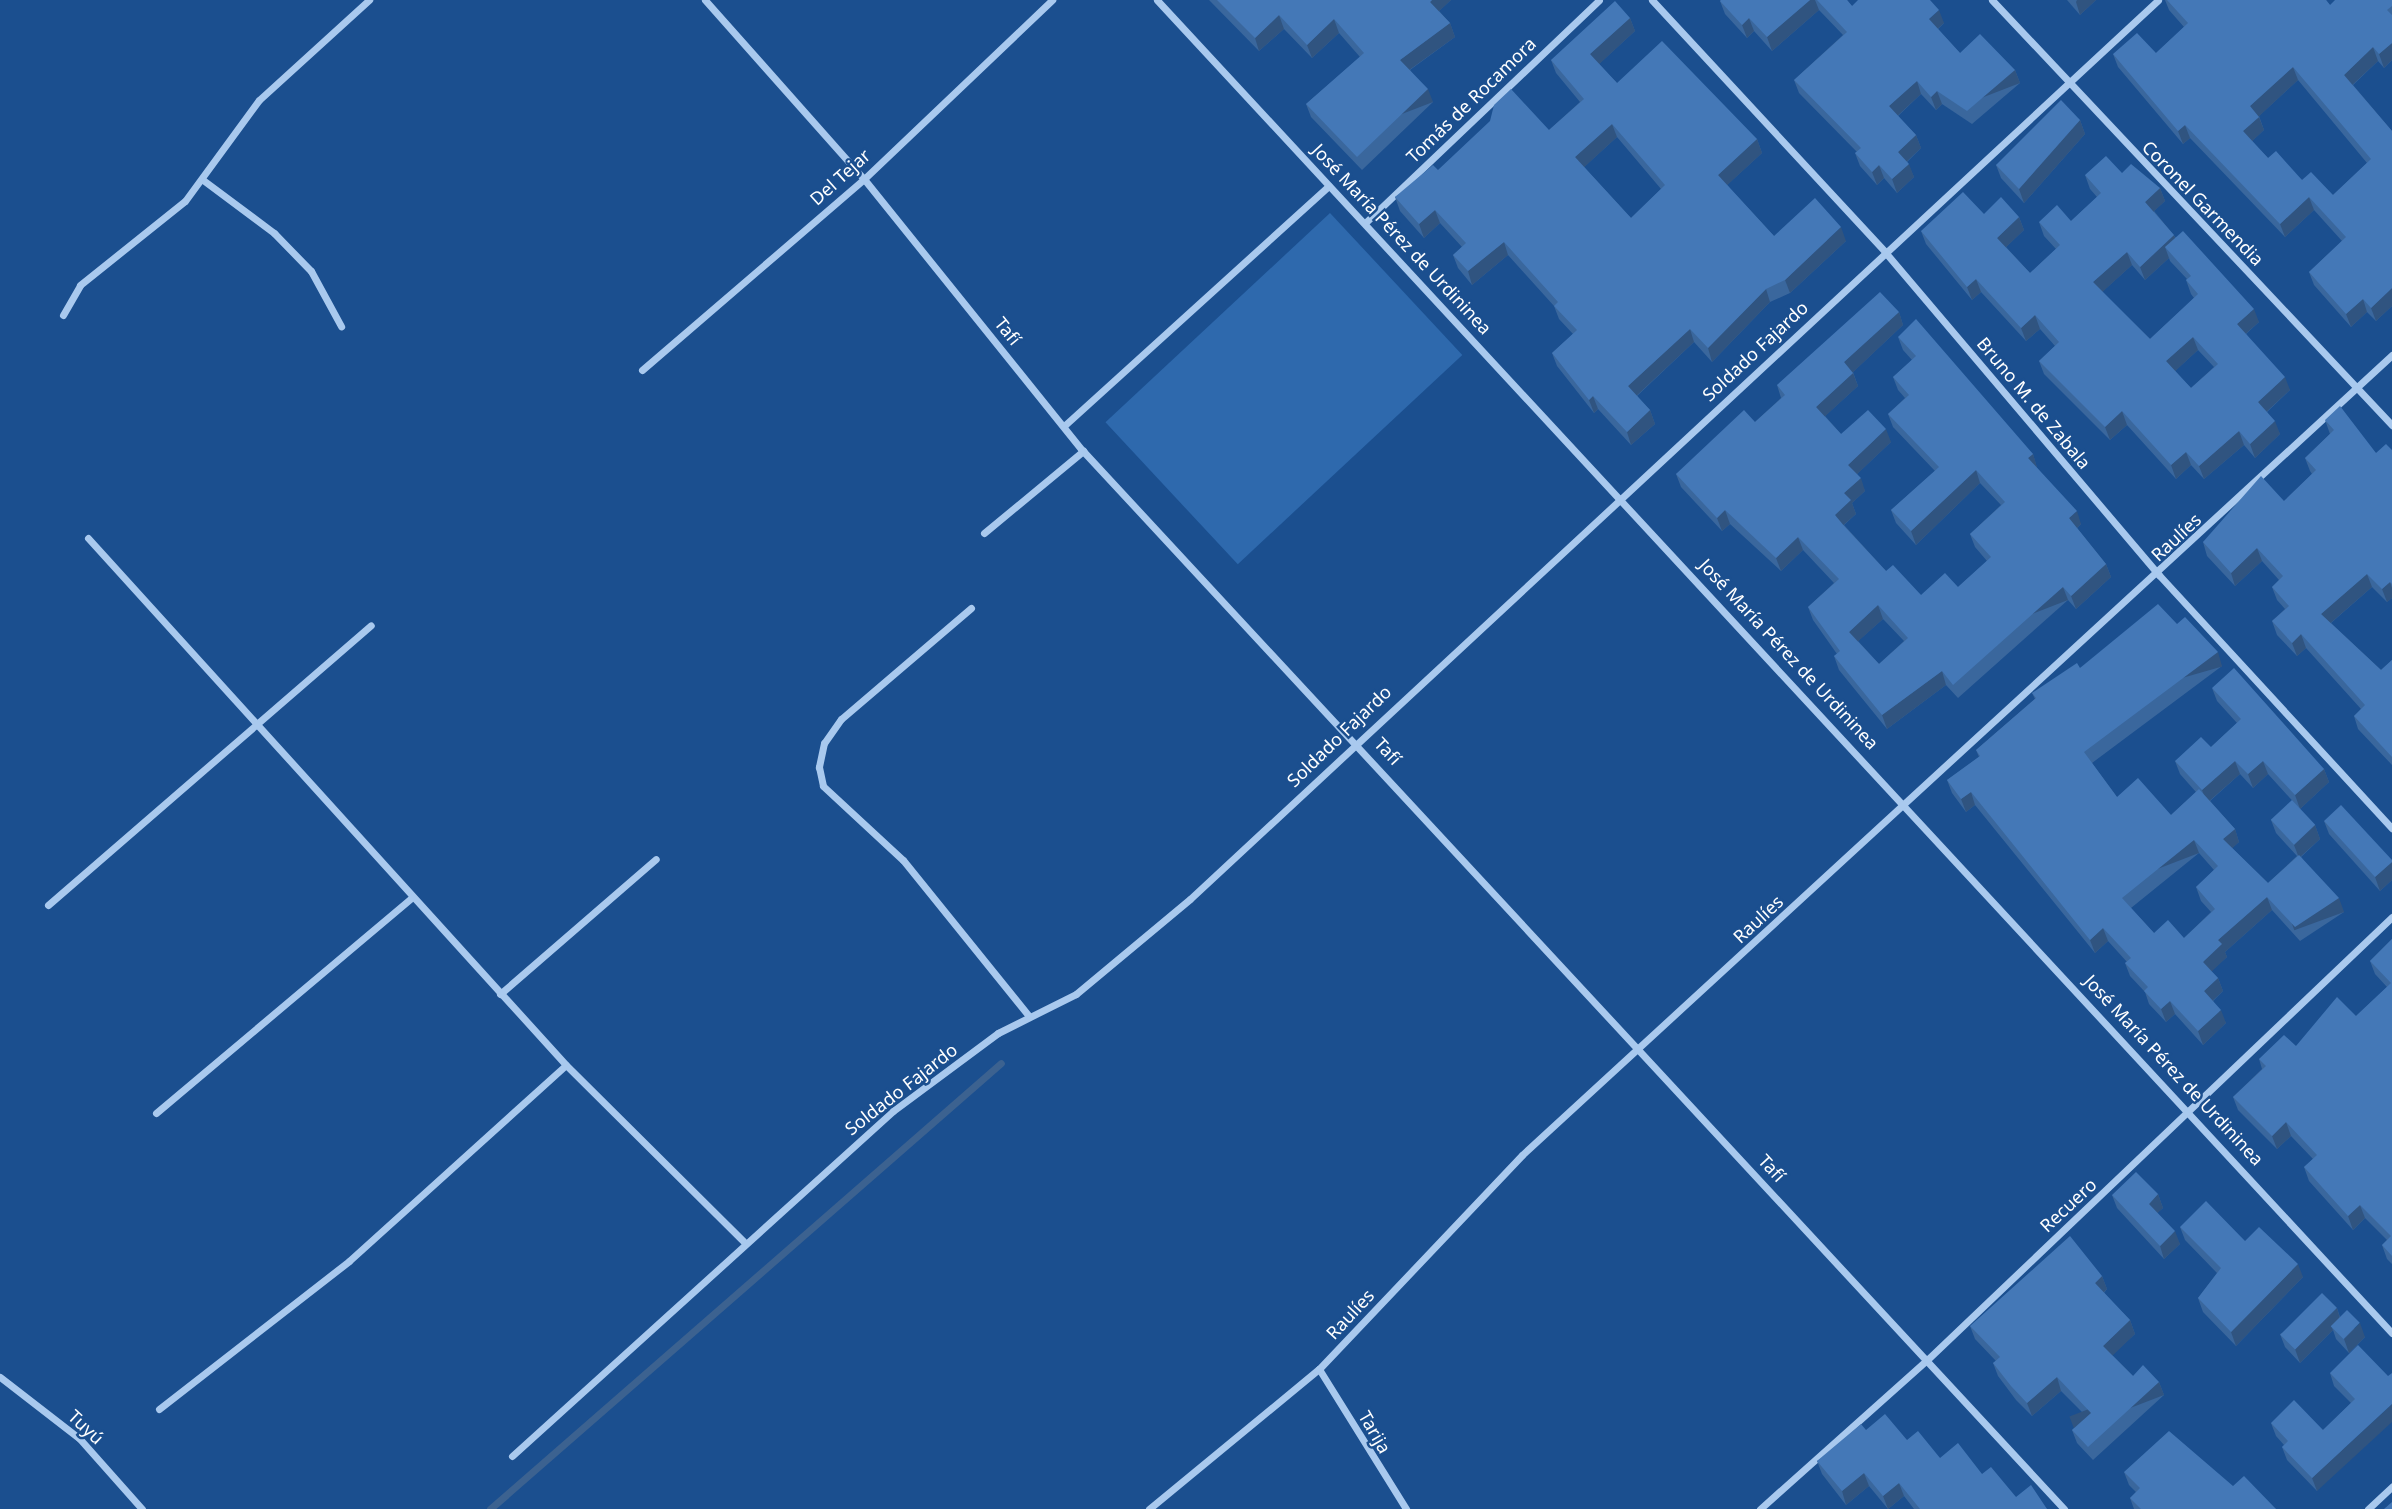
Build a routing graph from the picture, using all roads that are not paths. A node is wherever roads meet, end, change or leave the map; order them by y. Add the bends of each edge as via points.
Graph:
1 (369, 0) edge
2 (705, 0) edge
3 (1052, 0) edge
4 (1157, 0) edge
5 (1599, 0) edge
6 (1652, 0) edge
7 (1992, 0) edge
8 (2158, 0) edge
9 (2069, 85) junction
10 (864, 179) junction
11 (203, 180) junction
12 (1329, 186) junction
13 (1365, 223) junction
14 (1885, 252) junction
15 (62, 315) dead end
16 (341, 326) dead end
17 (2392, 355) edge
18 (642, 370) dead end
19 (2357, 388) junction
20 (1065, 425) junction
21 (2392, 425) edge
22 (1083, 451) junction
23 (1621, 496) junction
24 (984, 533) dead end
25 (88, 538) dead end
26 (2159, 575) junction
27 (971, 608) dead end
28 (371, 625) dead end
29 (255, 725) junction
30 (1356, 739) junction
31 (1906, 803) junction
32 (2392, 828) edge
33 (656, 859) dead end
34 (411, 898) junction
35 (48, 905) dead end
36 (2392, 917) edge
37 (500, 994) junction
38 (1029, 1016) junction
39 (1641, 1050) junction
40 (566, 1065) junction
41 (2191, 1111) junction
42 (156, 1113) dead end
43 (743, 1241) junction
44 (2392, 1333) edge
45 (1928, 1359) junction
46 (1319, 1369) junction
47 (0, 1377) edge
48 (159, 1409) dead end
49 (512, 1456) dead end
50 (2392, 1487) edge
51 (142, 1509) edge
52 (1149, 1509) edge
53 (1406, 1509) edge
54 (1760, 1509) edge
55 (2064, 1509) edge
56 (2368, 1509) edge

1 - 11 street via 259,100
2 - 10 street, Tafí
3 - 10 street, Del Tejar
4 - 12 street, José María Pérez de Urdininea
5 - 13 street, Tomás de Rocamora
6 - 14 street, Bruno M. de Zabala
7 - 9 street, Coronel Garmendia
8 - 9 street, Soldado Fajardo
9 - 14 street, Soldado Fajardo
9 - 19 street, Coronel Garmendia
10 - 18 street, Del Tejar
10 - 20 street, Tafí
11 - 15 street via 80,285
11 - 16 street via 274,233 311,271
12 - 13 street, José María Pérez de Urdininea
12 - 20 street
13 - 23 street, José María Pérez de Urdininea
14 - 23 street, Soldado Fajardo
14 - 26 street, Bruno M. de Zabala
17 - 19 street, Raulíes
19 - 21 street, Coronel Garmendia
19 - 26 street, Raulíes
20 - 22 street, Tafí
22 - 24 street
22 - 30 street, Tafí
23 - 30 street, Soldado Fajardo
23 - 31 street, José María Pérez de Urdininea
25 - 29 street
26 - 31 street, Raulíes
26 - 32 street, Bruno M. de Zabala
27 - 38 street via 841,719 824,743 819,767 823,786 903,860
28 - 29 street
29 - 34 street
29 - 35 street
30 - 38 street, Soldado Fajardo via 1190,899 1076,993
30 - 39 street, Tafí
31 - 39 street, Raulíes
31 - 41 street, José María Pérez de Urdininea
33 - 37 street
34 - 37 street
34 - 42 street
36 - 41 street, Recuero
37 - 40 street
38 - 43 street, Soldado Fajardo via 893,1111
39 - 45 street, Tafí
39 - 46 street, Raulíes via 1522,1155
40 - 43 street
40 - 48 street via 349,1261
41 - 44 street, José María Pérez de Urdininea
41 - 45 street, Recuero
43 - 49 street, Soldado Fajardo
45 - 54 street, Recuero
45 - 55 street, Tafí
46 - 52 street, Raulíes
46 - 53 street, Tarija
47 - 51 street, Tuyú via 79,1438
50 - 56 street

